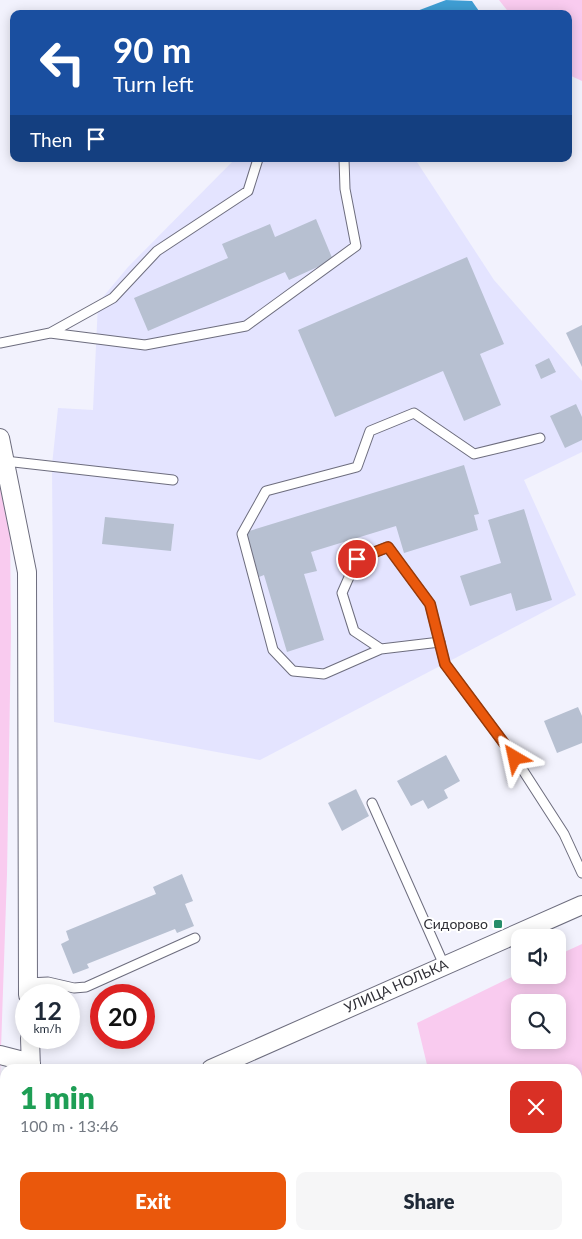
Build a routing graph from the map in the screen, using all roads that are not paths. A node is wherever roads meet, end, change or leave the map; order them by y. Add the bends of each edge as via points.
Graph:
1 (257, 162) edge
2 (344, 162) edge
3 (50, 332) junction
4 (0, 342) edge
5 (0, 438) edge
6 (540, 438) dead end
7 (5, 461) junction
8 (173, 480) dead end
9 (440, 642) junction
10 (381, 649) junction
11 (372, 803) dead end
12 (582, 873) edge
13 (582, 905) edge
14 (195, 938) dead end
15 (444, 965) junction
16 (28, 984) edge
17 (42, 984) edge
18 (57, 984) edge
19 (80, 988) edge
20 (30, 1049) edge
21 (0, 1054) edge
22 (26, 1064) edge
23 (31, 1064) edge
24 (222, 1064) edge

1 - 3 lane via 248,191 157,251 113,298
2 - 3 lane via 345,189 356,246 246,326 145,345
3 - 4 lane
5 - 7 street
6 - 10 lane via 474,454 414,413 370,431 357,467 266,491 242,534 273,650 292,671 324,674
7 - 8 lane
7 - 16 street via 27,572
9 - 10 lane
9 - 10 lane via 430,604 388,547 357,559 342,593 354,631
9 - 12 lane via 445,664 515,758 564,834
11 - 15 lane
13 - 15 street, УЛИЦА НОЛЬКА
14 - 19 lane
15 - 24 street, УЛИЦА НОЛЬКА
17 - 18 lane
20 - 23 street
21 - 22 street

